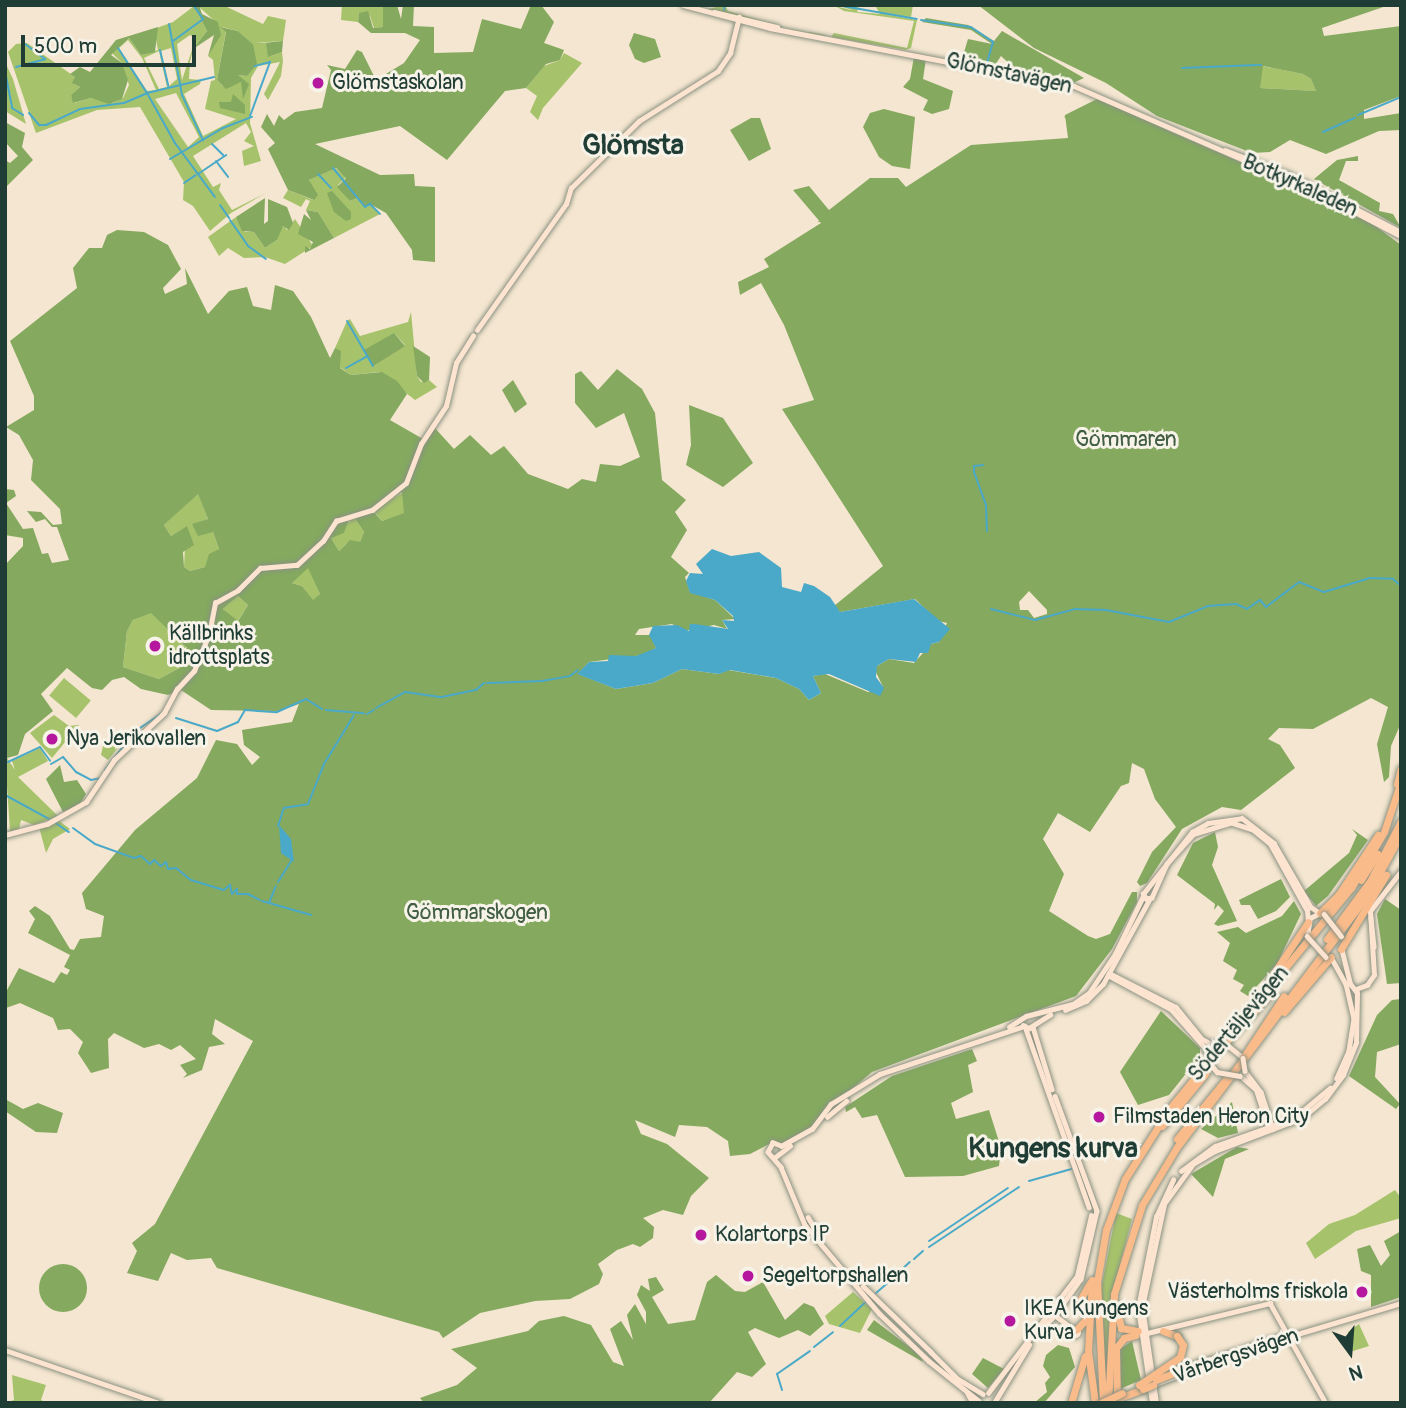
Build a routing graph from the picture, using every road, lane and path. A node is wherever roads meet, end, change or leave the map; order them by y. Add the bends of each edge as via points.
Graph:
1 (682, 5) edge
2 (739, 19) junction
3 (1224, 150) junction
4 (1244, 160) junction
5 (1266, 164) junction
6 (1269, 171) junction
7 (1401, 234) edge
8 (1401, 768) edge
9 (1401, 781) edge
10 (1401, 796) edge
11 (1401, 821) edge
12 (1237, 822) junction
13 (1247, 822) junction
14 (1242, 829) junction
15 (1401, 834) edge
16 (5, 835) edge
17 (1401, 843) edge
18 (1401, 871) edge
19 (1147, 889) junction
20 (1153, 894) junction
21 (1143, 896) junction
22 (1149, 900) junction
23 (1322, 914) junction
24 (1308, 922) junction
25 (1341, 949) junction
26 (1328, 957) junction
27 (1108, 974) junction
28 (1346, 991) junction
29 (1355, 992) junction
30 (1348, 998) junction
31 (1032, 1017) junction
32 (1024, 1025) junction
33 (1033, 1025) junction
34 (1259, 1035) junction
35 (1226, 1041) junction
36 (1212, 1044) junction
37 (1207, 1050) junction
38 (1243, 1058) junction
39 (1209, 1062) junction
40 (1244, 1071) junction
41 (1341, 1074) junction
42 (1240, 1076) junction
43 (1227, 1077) junction
44 (1050, 1090) junction
45 (1269, 1119) junction
46 (1286, 1121) junction
47 (1271, 1128) junction
48 (1158, 1176) junction
49 (1112, 1210) junction
50 (1137, 1216) junction
51 (1099, 1264) junction
52 (1092, 1280) junction
53 (1080, 1300) dead end
54 (1401, 1302) edge
55 (880, 1306) junction
56 (889, 1311) junction
57 (1089, 1313) junction
58 (882, 1315) junction
59 (1054, 1316) junction
60 (1179, 1326) junction
61 (1161, 1331) junction
62 (1075, 1332) junction
63 (1141, 1333) junction
64 (1288, 1335) junction
65 (1269, 1341) junction
66 (5, 1350) edge
67 (1145, 1352) junction
68 (929, 1354) junction
69 (1086, 1355) junction
70 (936, 1361) junction
71 (1201, 1362) joint
72 (1153, 1385) joint
73 (1141, 1387) junction
74 (964, 1388) junction
75 (1093, 1390) junction
76 (985, 1394) junction
77 (1120, 1398) edge
78 (980, 1402) edge
79 (994, 1402) edge
80 (159, 1403) edge
81 (973, 1403) edge
82 (1071, 1403) edge
83 (1095, 1403) edge
84 (1102, 1403) edge
85 (1109, 1403) edge
86 (1130, 1403) edge
87 (1154, 1403) edge
88 (1326, 1403) edge

1 - 2 street, Glömstavägen
2 - 3 street, Glömstavägen via 1074,86
2 - 16 street via 729,56 715,74 639,121 571,188 566,204 477,330 472,330 456,363 446,406 421,444 406,483 372,510 337,521 297,565 260,568 238,590 215,603 196,668 176,690 164,713 114,760 94,792 69,814
3 - 4 street, Botkyrkaleden
3 - 5 street, Botkyrkaleden
4 - 5 street
4 - 6 street, Botkyrkaleden
5 - 6 street
5 - 7 street, Botkyrkaleden
6 - 7 street, Botkyrkaleden
8 - 23 highway via 1377,836
9 - 35 highway, Södertäljevägen via 1384,832 1358,878
10 - 35 highway via 1368,870
11 - 34 highway via 1359,897
12 - 13 street
12 - 14 street
12 - 19 street via 1208,823 1192,832
12 - 20 street via 1194,834 1167,864
13 - 14 street
13 - 23 street via 1274,843 1311,907
14 - 24 street via 1257,832 1275,850 1307,911
15 - 34 highway, Södertäljevägen via 1367,896
17 - 25 highway
18 - 29 street via 1373,906 1376,976
19 - 20 street
19 - 21 street
20 - 22 street
21 - 22 street
21 - 27 street
22 - 27 street
23 - 24 street
23 - 25 street, bridge via 1341,936
24 - 26 street, bridge via 1307,936
24 - 35 highway
25 - 26 street
25 - 29 street
26 - 28 street
26 - 34 highway
27 - 31 street via 1077,1002
27 - 33 street via 1086,1000
27 - 36 street via 1176,1007 1202,1039
27 - 37 street via 1171,1009
28 - 29 street
28 - 30 street
29 - 30 street
29 - 41 street via 1356,1042
30 - 41 street via 1353,1032
31 - 32 street
31 - 33 street
32 - 33 street
32 - 44 street
32 - 55 street via 896,1067 837,1105 779,1153 811,1226
33 - 44 street
34 - 38 highway
34 - 48 highway, Södertäljevägen
35 - 36 street, bridge
35 - 38 street
35 - 49 highway, Södertäljevägen via 1149,1136
36 - 37 street, bridge
37 - 39 street, bridge
38 - 40 street, bridge
39 - 43 street, bridge
39 - 51 highway via 1132,1173
40 - 42 street
40 - 45 street via 1261,1092
41 - 46 street via 1315,1103
41 - 47 street via 1313,1110
42 - 43 street, bridge
42 - 47 street via 1256,1090
43 - 50 highway via 1199,1108 1159,1167
44 - 59 street via 1093,1216 1080,1270
45 - 46 street
45 - 47 street
46 - 47 street
47 - 63 street via 1215,1146 1166,1191 1139,1290
48 - 50 highway, Södertäljevägen
48 - 63 highway via 1129,1247 1117,1301 1119,1325
49 - 51 highway, Södertäljevägen
49 - 52 highway via 1101,1235
50 - 85 highway, Södertäljevägen via 1114,1294
51 - 84 highway, Södertäljevägen via 1095,1324
52 - 53 highway
52 - 57 highway
54 - 64 street, Vårbergsvägen
55 - 56 street
55 - 58 street
56 - 58 street
56 - 68 street
57 - 62 highway
57 - 75 highway
58 - 68 street
59 - 62 street
59 - 76 street via 1046,1315
59 - 79 street
60 - 61 street
60 - 63 street
60 - 64 street via 1265,1301 1273,1305
61 - 63 street
61 - 67 street via 1148,1341
61 - 73 highway, bridge via 1177,1336 1183,1345 1180,1357
62 - 69 highway
63 - 67 street
63 - 77 highway via 1124,1338 1116,1348
63 - 87 street
64 - 65 street, Vårbergsvägen
64 - 88 street
65 - 71 street, Vårbergsvägen
65 - 72 street, Vårbergsvägen, bridge
66 - 80 street
67 - 87 street
68 - 70 street
68 - 70 street
69 - 75 highway
69 - 82 highway
70 - 74 street
70 - 76 street
71 - 73 highway, bridge
72 - 73 highway, bridge
73 - 77 highway
73 - 86 highway
74 - 78 street
74 - 81 street
75 - 83 highway
76 - 78 street
76 - 79 street
77 - 84 highway, bridge
77 - 85 highway, bridge

